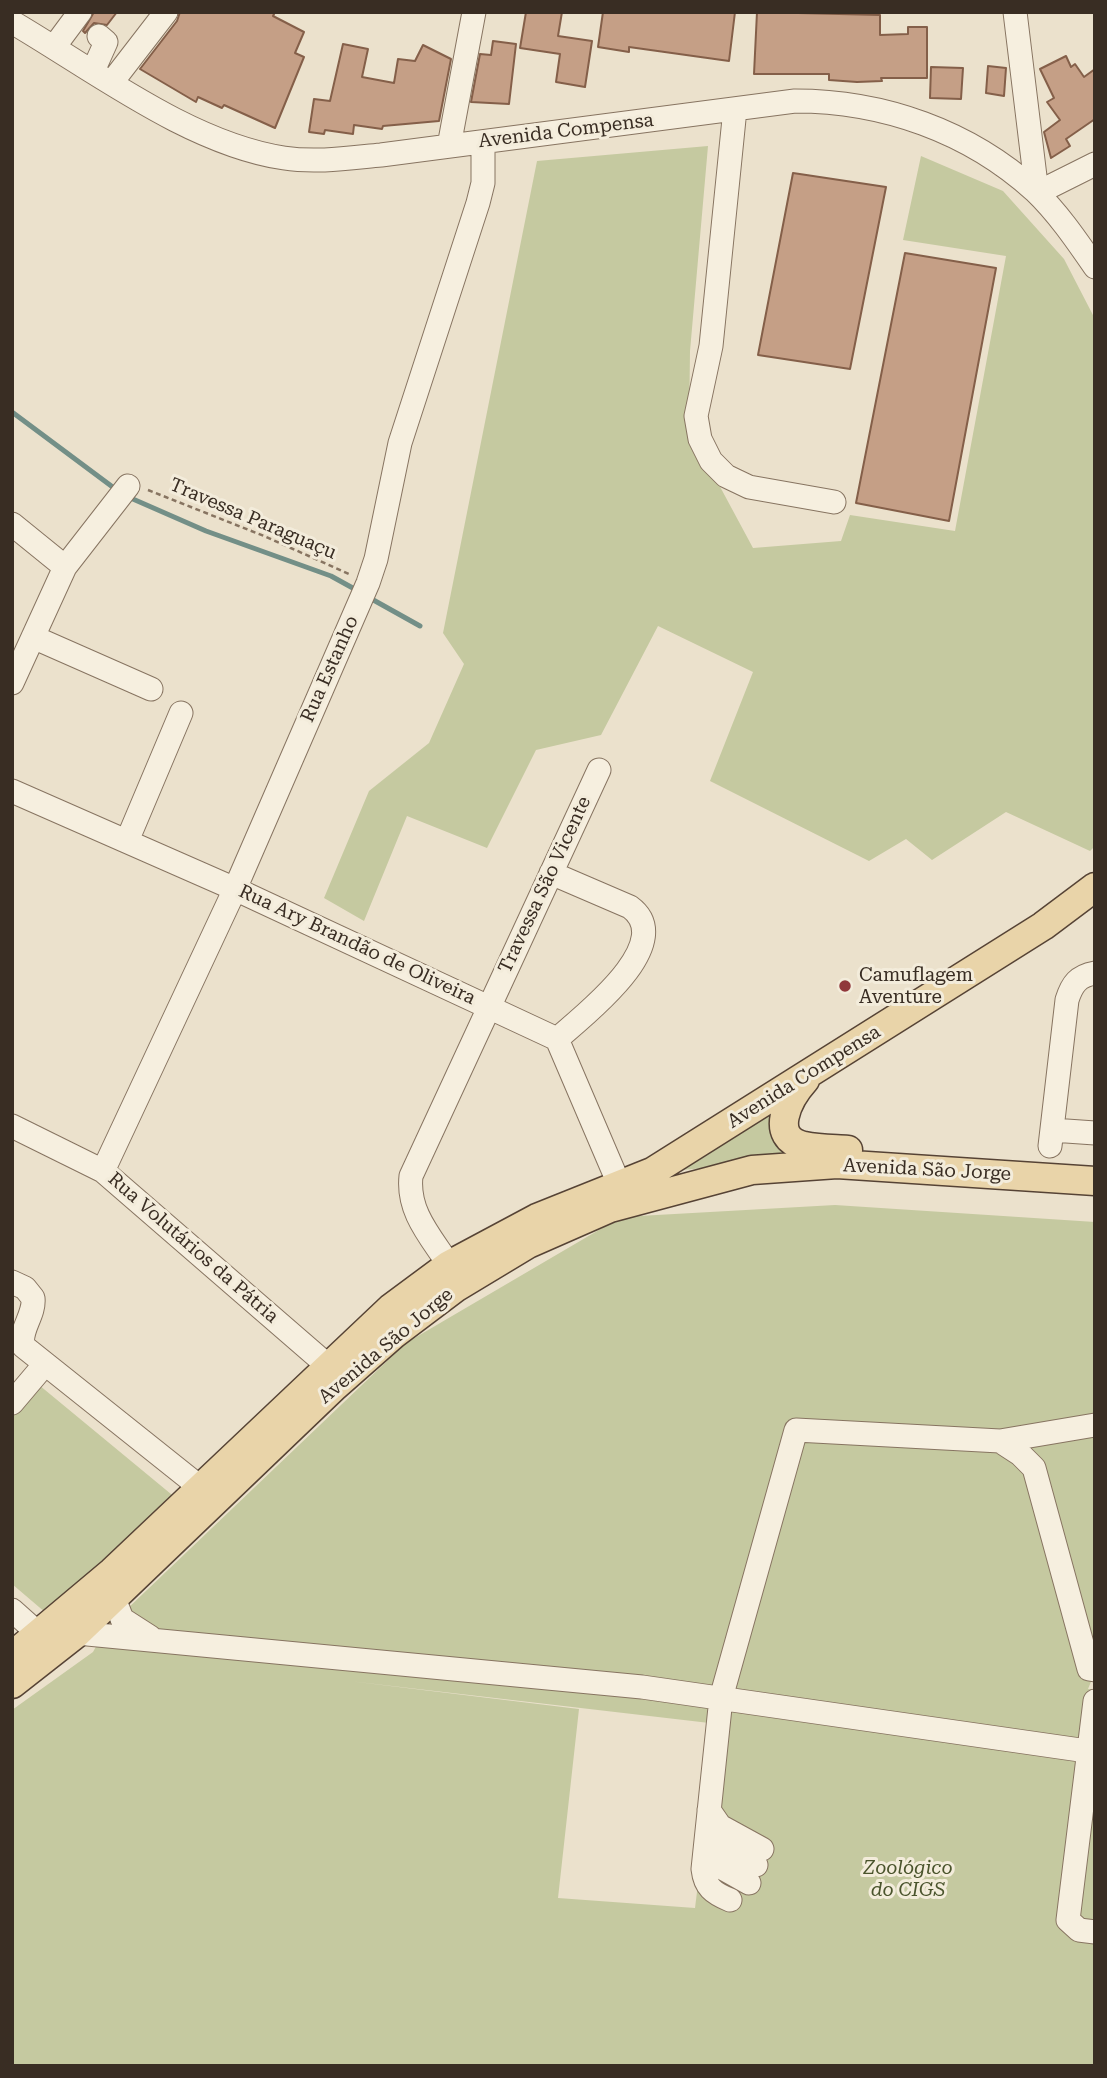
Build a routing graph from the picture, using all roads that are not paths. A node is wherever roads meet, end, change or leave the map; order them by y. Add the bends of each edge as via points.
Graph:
1 (166, 12) edge
2 (474, 12) edge
3 (1014, 12) edge
4 (12, 22) edge
5 (84, 23) edge
6 (54, 47) junction
7 (102, 76) junction
8 (735, 109) junction
9 (483, 142) junction
10 (449, 146) junction
11 (1095, 164) edge
12 (1037, 193) junction
13 (1095, 267) edge
14 (128, 486) road end
15 (834, 502) dead end
16 (12, 524) edge
17 (65, 567) junction
18 (33, 636) junction
19 (16, 667) edge
20 (150, 689) dead end
21 (181, 713) dead end
22 (599, 770) dead end
23 (12, 791) edge
24 (127, 841) junction
25 (551, 873) junction
26 (1095, 887) edge
27 (235, 889) junction
28 (1088, 974) edge
29 (488, 1004) junction
30 (557, 1039) junction
31 (811, 1073) junction
32 (12, 1126) edge
33 (1095, 1133) edge
34 (103, 1171) junction
35 (652, 1172) joint
36 (1095, 1172) edge
37 (1095, 1181) edge
38 (618, 1184) junction
39 (449, 1265) junction
40 (12, 1282) edge
41 (45, 1364) junction
42 (327, 1365) junction
43 (12, 1404) edge
44 (1095, 1425) edge
45 (1072, 1431) junction
46 (1000, 1441) junction
47 (1034, 1468) junction
48 (201, 1488) junction
49 (114, 1598) junction
50 (12, 1609) edge
51 (77, 1633) junction
52 (40, 1635) junction
53 (156, 1639) junction
54 (12, 1656) edge
55 (1095, 1670) edge
56 (12, 1684) edge
57 (721, 1698) junction
58 (1095, 1701) edge
59 (1087, 1751) junction
60 (707, 1831) junction
61 (730, 1900) dead end
62 (1095, 1932) edge

1 - 7 street
2 - 10 street
3 - 12 street
4 - 6 street, Avenida Compensa
5 - 6 street
5 - 7 street via 106,41
6 - 7 street, Avenida Compensa
7 - 10 street, Avenida Compensa via 190,127 255,153 329,160
8 - 9 street, Avenida Compensa
8 - 12 street, Avenida Compensa via 828,101 898,114 961,140
8 - 15 street via 711,346 696,416 701,439 726,476 749,487
9 - 10 street, Avenida Compensa
9 - 27 street, Rua Estanho via 478,203 400,443 376,559
11 - 12 street
12 - 13 street, Avenida Compensa
14 - 17 street
16 - 17 street
17 - 18 street
18 - 19 street
18 - 20 street
21 - 24 street
22 - 25 street, Travessa São Vicente
23 - 24 street, Rua Ary Brandão de Oliveira
24 - 27 street, Rua Ary Brandão de Oliveira
25 - 29 street, Travessa São Vicente
25 - 30 street via 630,907 643,930 625,975
26 - 31 main road, Avenida Compensa via 1043,926
27 - 29 street, Rua Ary Brandão de Oliveira
27 - 34 street, Rua Estanho
28 - 33 street via 1071,986 1067,1000 1051,1138
29 - 30 street, Rua Ary Brandão de Oliveira
29 - 39 street, Travessa São Vicente via 411,1176 413,1209
30 - 38 street
31 - 35 main road, Avenida Compensa
31 - 36 main road via 784,1113 783,1128 791,1141 805,1146
32 - 34 street, Rua Volutários da Pátria
34 - 42 street, Rua Volutários da Pátria
35 - 38 main road, Avenida São Jorge
37 - 49 main road, Avenida São Jorge via 836,1164 752,1170 598,1213 495,1263 394,1334
38 - 39 main road, Avenida São Jorge via 537,1217
39 - 42 main road, Avenida São Jorge via 391,1308
40 - 41 street via 33,1298 22,1343
41 - 43 street
41 - 48 street
42 - 48 main road, Avenida São Jorge
44 - 45 street
45 - 46 street
45 - 47 street via 1049,1443
46 - 47 street
46 - 57 street via 796,1430
47 - 55 street via 1089,1669
48 - 52 main road, Avenida São Jorge
49 - 51 main road, Avenida São Jorge
49 - 53 street via 122,1619
50 - 52 street
51 - 53 street
51 - 56 main road, Avenida São Jorge
52 - 54 main road, Avenida São Jorge
53 - 57 street
57 - 59 street
57 - 60 street
58 - 59 street
59 - 62 street via 1068,1920 1079,1930
60 - 60 street via 720,1826 756,1866 717,1865
60 - 61 street via 705,1883

